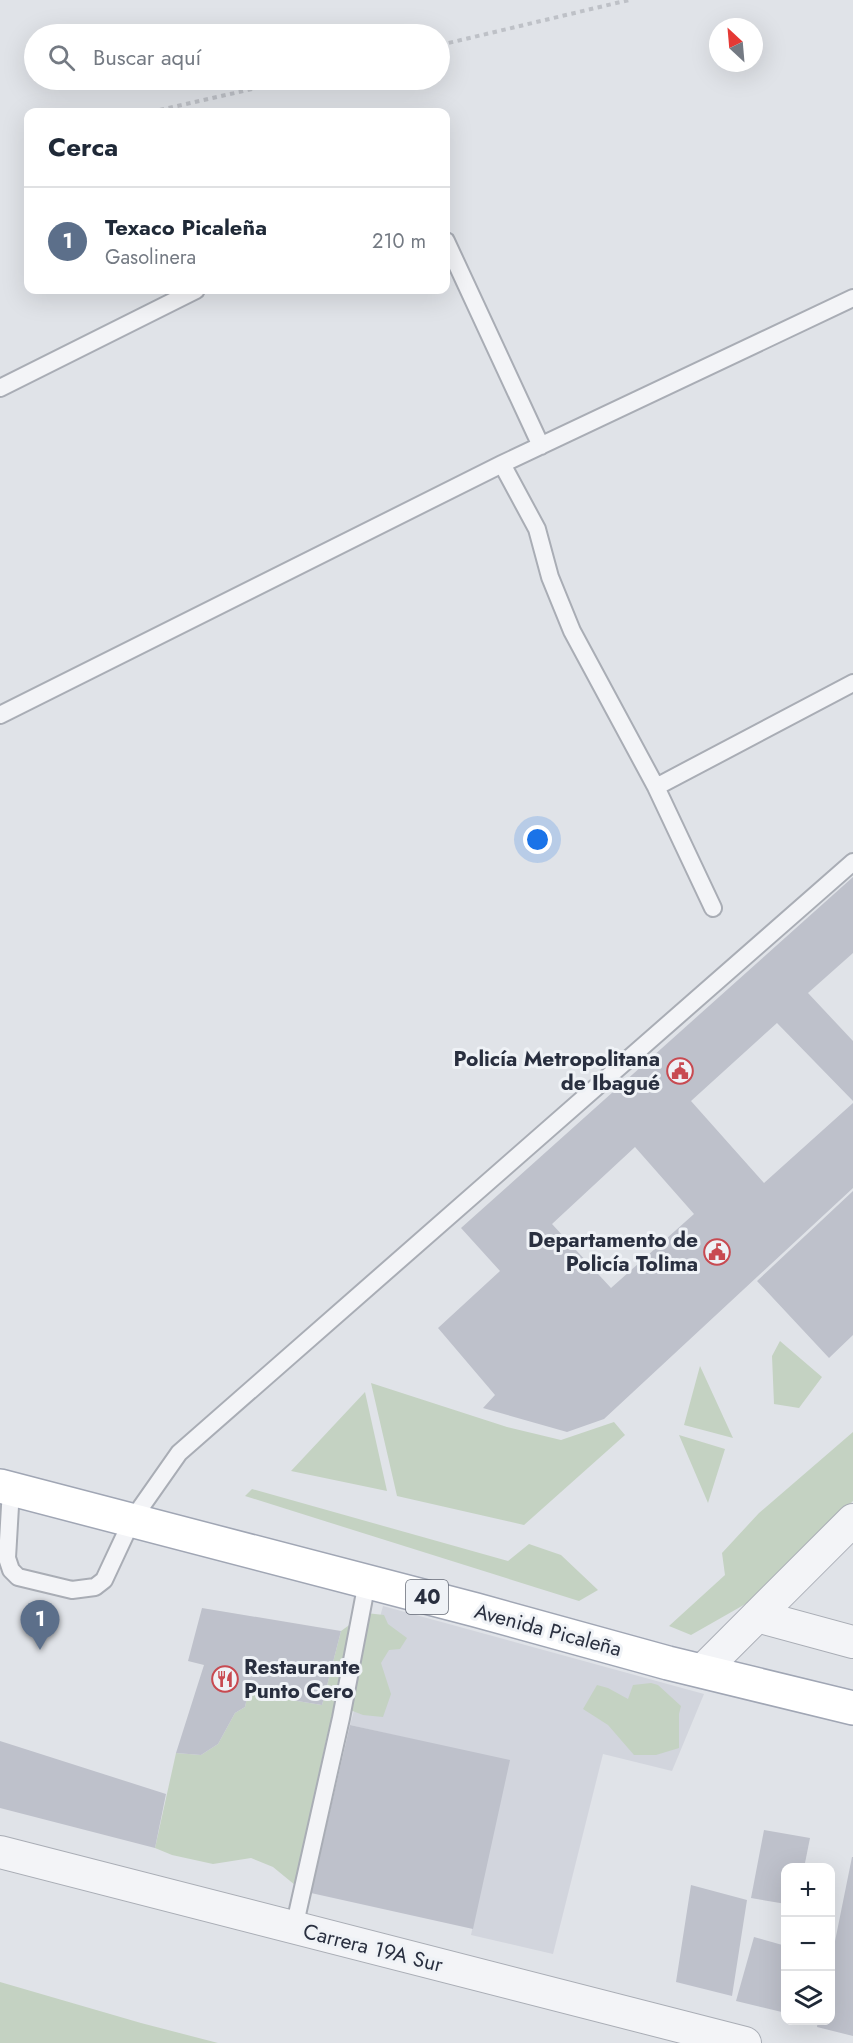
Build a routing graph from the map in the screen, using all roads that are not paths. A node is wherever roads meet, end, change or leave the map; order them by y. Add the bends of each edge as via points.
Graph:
1 (450, 251) edge
2 (188, 294) edge
3 (853, 298) edge
4 (0, 388) edge
5 (541, 446) junction
6 (502, 464) junction
7 (853, 683) edge
8 (0, 715) edge
9 (656, 787) junction
10 (853, 862) edge
11 (712, 908) dead end
12 (6, 1488) edge
13 (132, 1520) junction
14 (853, 1520) edge
15 (367, 1582) junction
16 (757, 1616) junction
17 (853, 1642) edge
18 (702, 1671) junction
19 (853, 1708) edge
20 (0, 1852) edge
21 (294, 1928) junction
22 (745, 2043) edge

1 - 5 lane
2 - 4 lane
3 - 5 lane
5 - 6 lane
6 - 8 lane
6 - 9 lane via 537,529 550,577 572,631
7 - 9 lane
9 - 11 lane
10 - 13 lane via 179,1452
12 - 13 main road, Avenida Picaleña / 40
12 - 13 lane via 7,1558 18,1577 72,1590 95,1587 104,1580
13 - 15 main road, Avenida Picaleña / 40
14 - 16 street
15 - 18 main road, Avenida Picaleña / 40
15 - 21 lane
16 - 17 street
16 - 18 street
18 - 19 main road, Avenida Picaleña / 40
20 - 21 street, Carrera 19A Sur
21 - 22 street, Carrera 19A Sur

